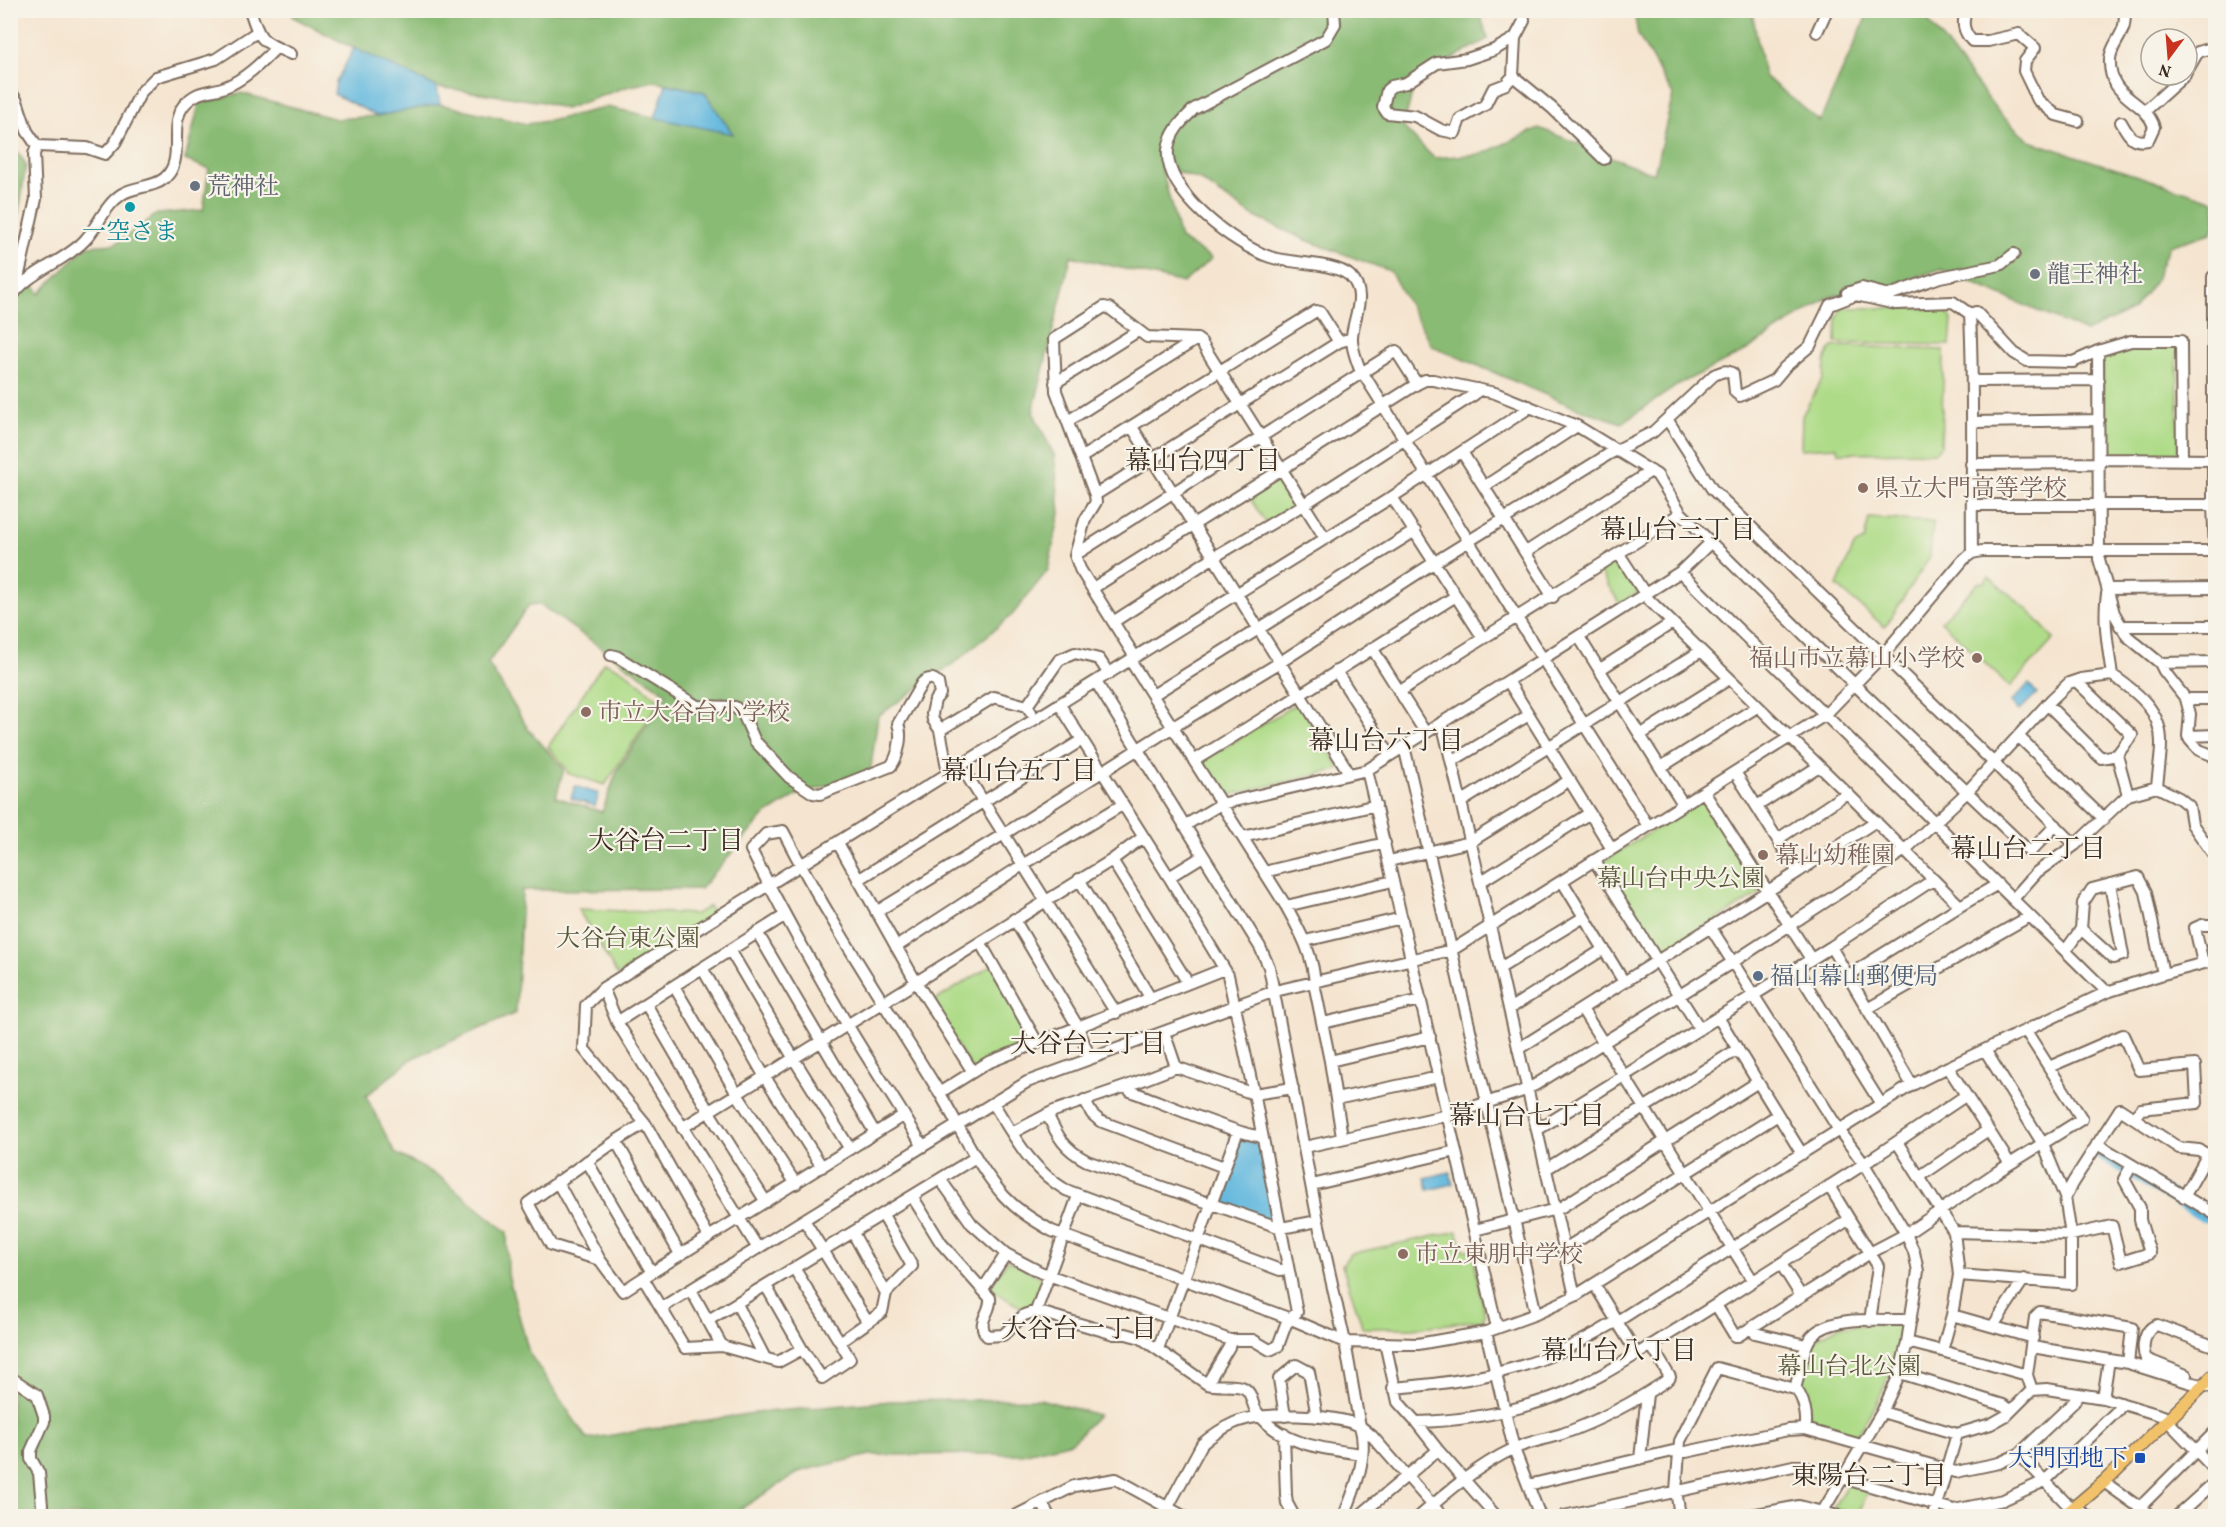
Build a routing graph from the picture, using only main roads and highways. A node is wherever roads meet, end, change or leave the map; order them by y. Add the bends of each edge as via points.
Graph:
1 (2216, 1373) edge
2 (2064, 1516) edge

1 - 2 main road

